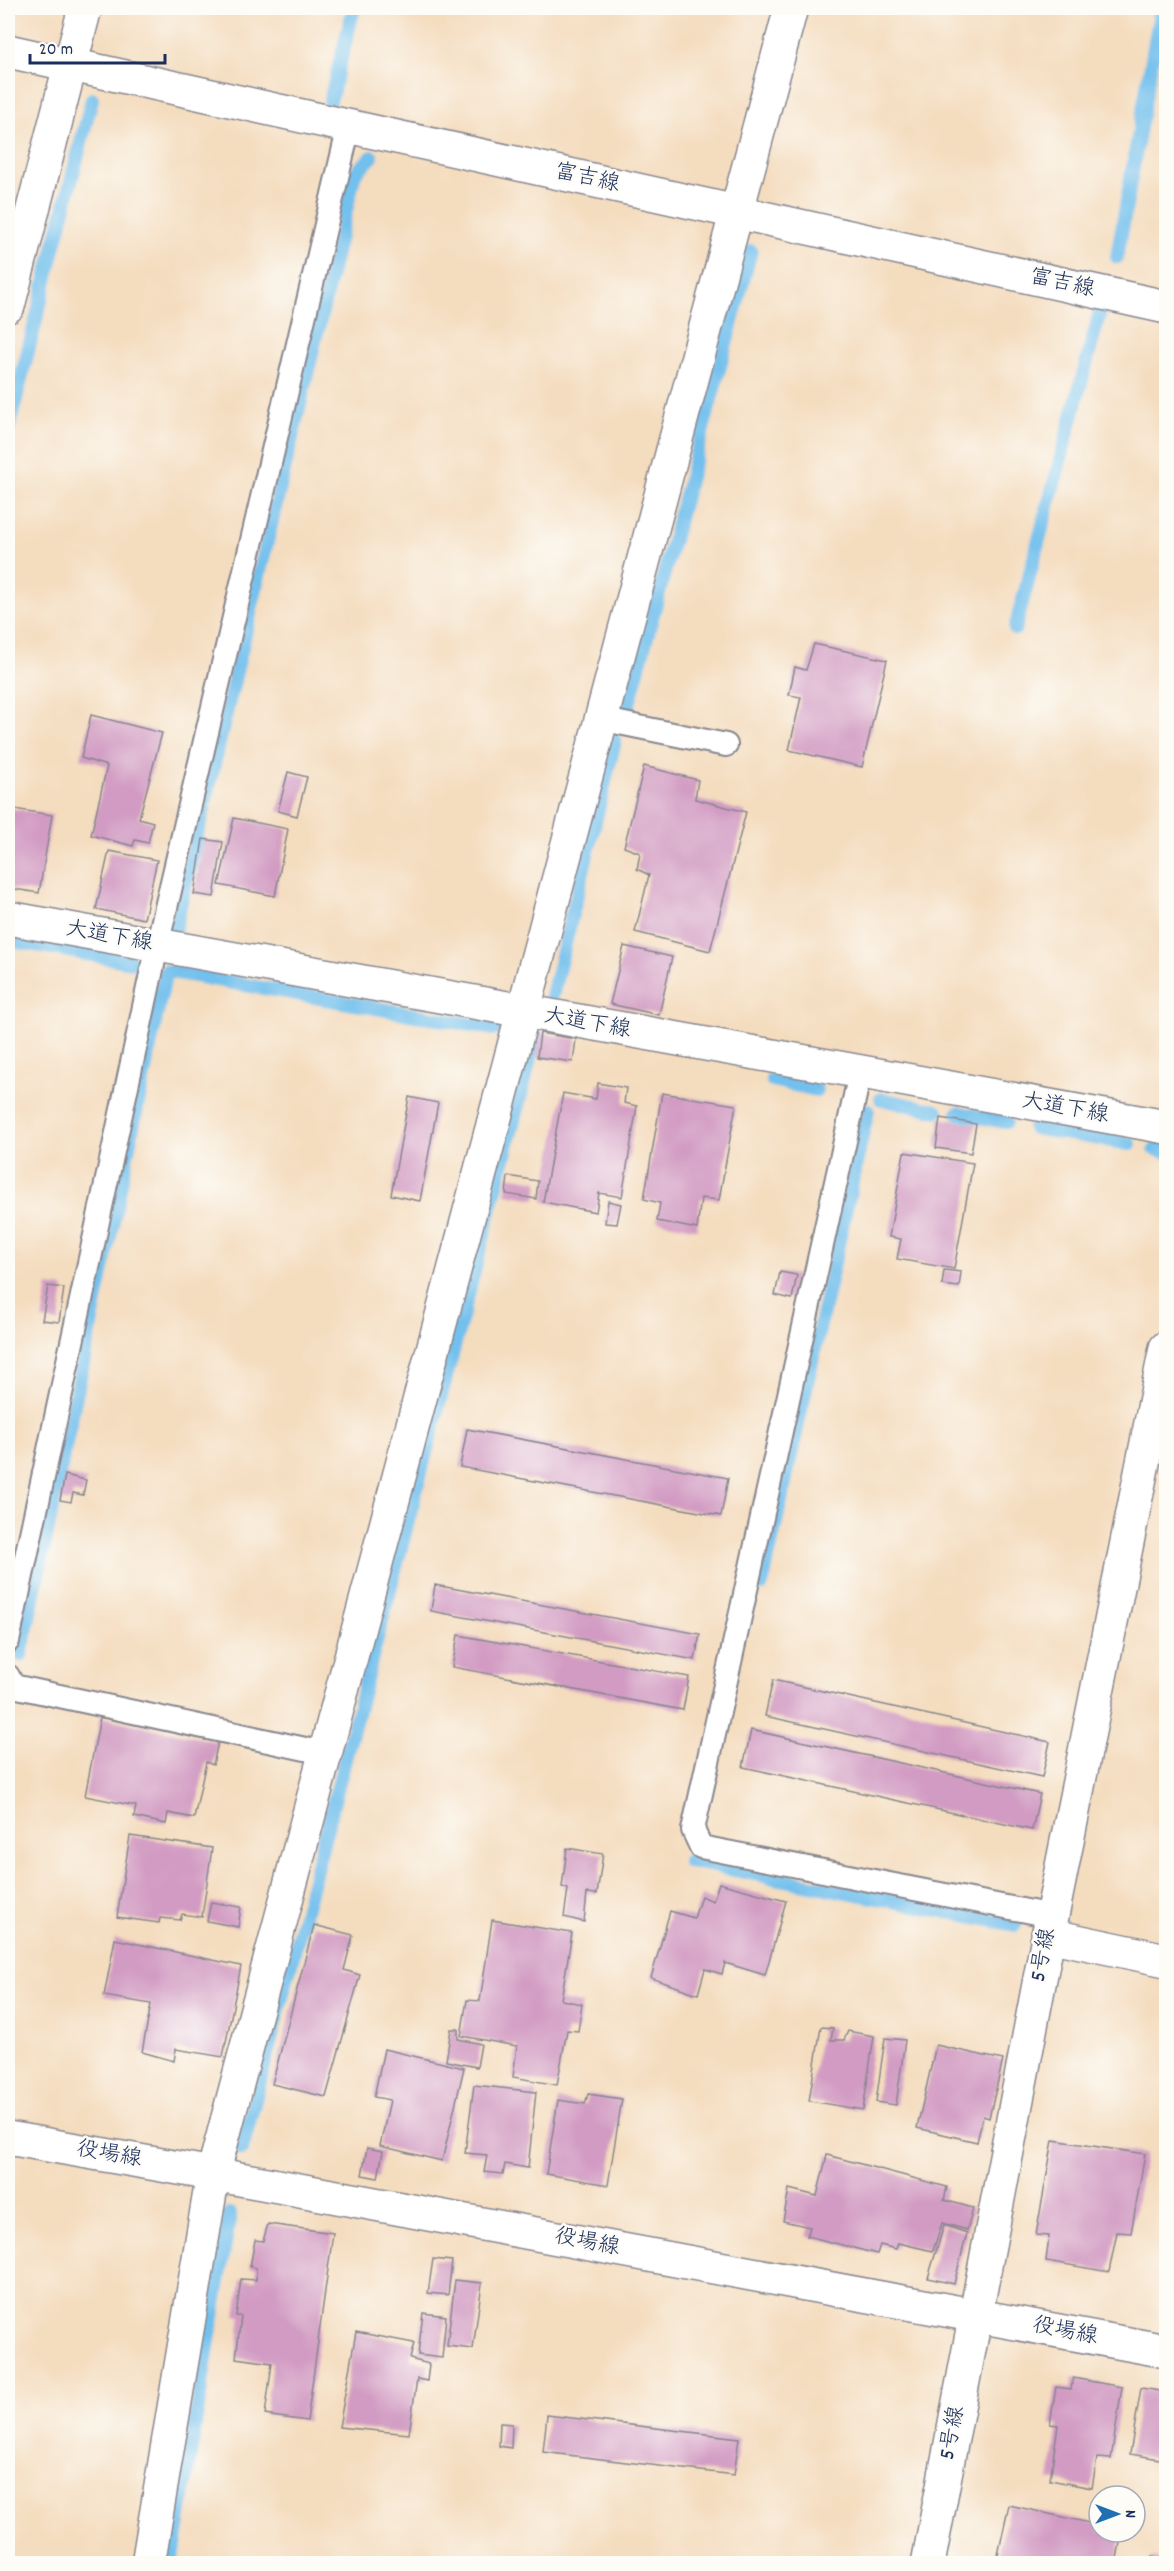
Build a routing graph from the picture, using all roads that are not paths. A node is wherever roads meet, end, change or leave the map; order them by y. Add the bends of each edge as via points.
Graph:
1 (85, 8) edge
2 (790, 8) edge
3 (8, 51) edge
4 (69, 65) junction
5 (349, 126) junction
6 (734, 212) junction
7 (8, 306) edge
8 (1167, 307) edge
9 (600, 719) junction
10 (726, 745) dead end
11 (8, 918) edge
12 (157, 946) junction
13 (523, 1012) junction
14 (860, 1073) junction
15 (1167, 1127) edge
16 (1167, 1348) edge
17 (8, 1641) edge
18 (8, 1676) edge
19 (324, 1753) junction
20 (1050, 1925) junction
21 (1167, 1960) edge
22 (8, 2138) edge
23 (213, 2174) junction
24 (976, 2316) junction
25 (1167, 2351) edge
26 (148, 2564) edge
27 (928, 2564) edge

1 - 4 street
2 - 6 street
3 - 4 street, 富吉線
4 - 5 street, 富吉線
4 - 7 street
5 - 6 street, 富吉線
5 - 12 lane
6 - 8 street, 富吉線
6 - 9 street
9 - 10 lane
9 - 13 street
11 - 12 street, 大道下線
12 - 13 street, 大道下線
12 - 17 lane
13 - 14 street, 大道下線
13 - 19 street
14 - 15 street, 大道下線
14 - 20 lane via 693,1830 701,1847
16 - 20 street, 5号線
18 - 19 lane via 13,1686
19 - 23 street
20 - 21 street
20 - 24 street, 5号線
22 - 23 street, 役場線
23 - 24 street, 役場線
23 - 26 street
24 - 25 street, 役場線
24 - 27 street, 5号線

